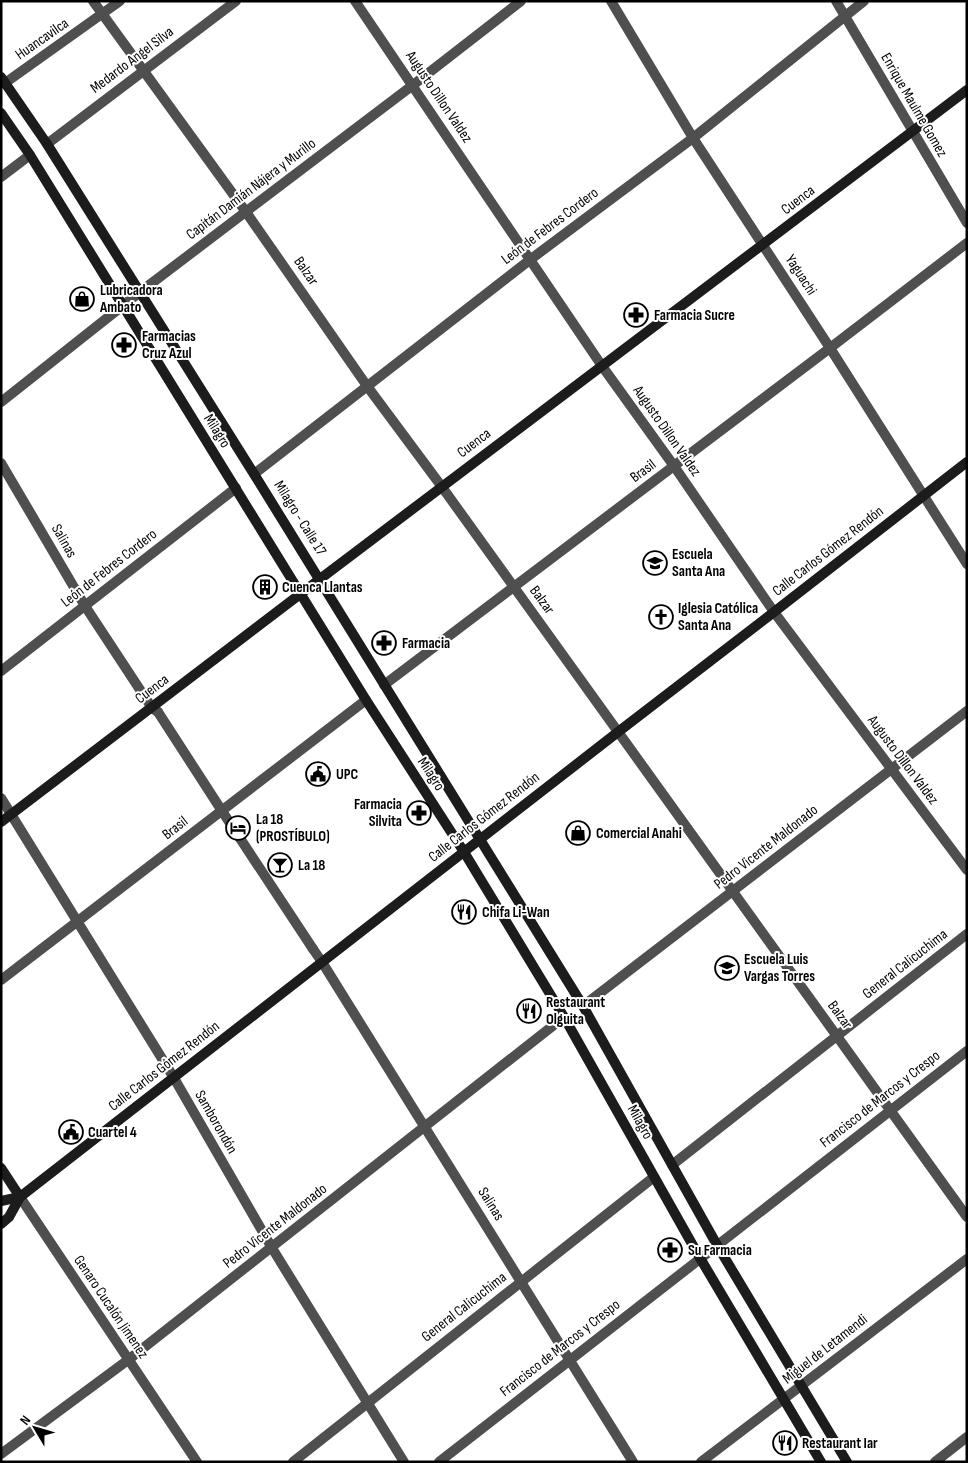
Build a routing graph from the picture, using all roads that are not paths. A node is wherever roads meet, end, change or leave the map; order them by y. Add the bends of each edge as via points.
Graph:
1 (93, 1) edge
2 (120, 1) edge
3 (236, 1) edge
4 (355, 1) edge
5 (521, 1) edge
6 (611, 1) edge
7 (836, 1) edge
8 (864, 1) edge
9 (102, 15) junction
10 (845, 16) junction
11 (143, 71) junction
12 (3, 80) edge
13 (412, 85) junction
14 (967, 90) edge
15 (1, 112) edge
16 (912, 132) junction
17 (693, 138) junction
18 (47, 144) junction
19 (30, 155) junction
20 (1, 177) edge
21 (246, 212) junction
22 (967, 223) edge
23 (967, 243) edge
24 (763, 245) junction
25 (531, 259) junction
26 (140, 292) junction
27 (123, 306) junction
28 (830, 348) junction
29 (602, 366) junction
30 (367, 386) junction
31 (1, 402) edge
32 (967, 462) edge
33 (1, 463) edge
34 (674, 466) junction
35 (254, 474) junction
36 (442, 487) junction
37 (236, 488) junction
38 (922, 496) junction
39 (967, 564) edge
40 (320, 579) junction
41 (514, 587) junction
42 (301, 594) junction
43 (85, 606) junction
44 (774, 612) junction
45 (1, 672) edge
46 (384, 685) junction
47 (366, 700) junction
48 (155, 710) junction
49 (967, 711) edge
50 (618, 732) junction
51 (891, 770) junction
52 (1, 798) edge
53 (222, 811) junction
54 (12, 814) junction
55 (1, 822) edge
56 (480, 840) junction
57 (464, 852) junction
58 (967, 870) edge
59 (732, 891) junction
60 (78, 922) junction
61 (967, 934) edge
62 (322, 962) junction
63 (1, 980) edge
64 (583, 1006) junction
65 (564, 1017) junction
66 (836, 1036) junction
67 (967, 1051) edge
68 (174, 1078) junction
69 (890, 1110) junction
70 (425, 1127) junction
71 (672, 1165) junction
72 (1, 1168) edge
73 (654, 1177) junction
74 (20, 1197) junction
75 (1, 1201) edge
76 (967, 1217) edge
77 (1, 1224) edge
78 (716, 1245) junction
79 (272, 1248) junction
80 (700, 1258) junction
81 (967, 1259) edge
82 (521, 1282) junction
83 (128, 1360) junction
84 (570, 1360) junction
85 (801, 1386) junction
86 (783, 1400) junction
87 (368, 1402) junction
88 (967, 1437) edge
89 (1, 1454) edge
90 (196, 1462) edge
91 (293, 1462) edge
92 (404, 1462) edge
93 (439, 1462) edge
94 (633, 1462) edge
95 (702, 1462) edge
96 (820, 1462) edge
97 (847, 1462) edge
98 (935, 1462) edge

1 - 9 street, Balzar
2 - 9 street, Huancavilca
3 - 11 street, Medardo Angel Silva
4 - 13 street, Augusto Dillon Valdez
5 - 13 street, Capitán Damián Nájera y Murillo
6 - 17 street, Yaguachi
7 - 10 street, Enrique Maulme Gomez
8 - 10 street, León de Febres Cordero
9 - 11 street, Balzar
9 - 12 street, Huancavilca
10 - 16 street, Enrique Maulme Gomez
10 - 17 street, León de Febres Cordero
11 - 18 street, Medardo Angel Silva
11 - 21 street, Balzar
12 - 18 main road, Milagro
13 - 21 street, Capitán Damián Nájera y Murillo
13 - 25 street, Augusto Dillon Valdez
14 - 16 main road, Cuenca
15 - 19 main road, Milagro
16 - 22 street, Enrique Maulme Gomez
16 - 24 main road, Cuenca
17 - 24 street, Yaguachi
17 - 25 street, León de Febres Cordero
18 - 26 main road, Milagro
19 - 20 street
19 - 27 main road, Milagro
21 - 26 street, Capitán Damián Nájera y Murillo
21 - 30 street, Balzar
23 - 28 street, Brasil
24 - 28 street, Yaguachi
24 - 29 main road, Cuenca
25 - 29 street, Augusto Dillon Valdez
25 - 30 street, León de Febres Cordero
26 - 27 street, Capitán Damián Nájera y Murillo
26 - 35 main road, Milagro
27 - 31 street, Capitán Damián Nájera y Murillo
27 - 37 main road, Milagro
28 - 34 street, Brasil
28 - 38 street, Yaguachi
29 - 34 street, Augusto Dillon Valdez
29 - 36 main road, Cuenca
30 - 35 street, León de Febres Cordero
30 - 36 street, Balzar
32 - 38 main road, Calle Carlos Gómez Rendón
33 - 43 street, Salinas
34 - 41 street, Brasil
34 - 44 street, Augusto Dillon Valdez
35 - 40 main road, Milagro - Calle 17
36 - 40 main road, Cuenca
36 - 41 street, Balzar
37 - 42 main road, Milagro
37 - 43 street, León de Febres Cordero
38 - 39 street, Yaguachi
38 - 44 main road, Calle Carlos Gómez Rendón
40 - 42 main road, Cuenca
40 - 46 main road, Milagro
41 - 46 street, Brasil
41 - 50 street, Balzar
42 - 47 main road, Milagro
42 - 48 main road, Cuenca
43 - 45 street, León de Febres Cordero
43 - 48 street, Salinas
44 - 50 main road, Calle Carlos Gómez Rendón
44 - 51 street, Augusto Dillon Valdez
46 - 56 main road, Milagro
47 - 53 street, Brasil
47 - 57 main road, Milagro
48 - 53 street, Salinas
48 - 54 main road, Cuenca
49 - 51 street, Pedro Vicente Maldonado
50 - 56 main road, Calle Carlos Gómez Rendón
50 - 59 street, Balzar
51 - 58 street, Augusto Dillon Valdez
51 - 59 street, Pedro Vicente Maldonado
52 - 54 street, Samborondón
53 - 60 street, Brasil
53 - 62 street, Salinas
54 - 55 main road, Cuenca
54 - 60 street, Samborondón
56 - 57 main road, Calle Carlos Gómez Rendón
56 - 64 main road, Milagro
57 - 62 main road, Calle Carlos Gómez Rendón
57 - 65 main road, Milagro
59 - 64 street, Pedro Vicente Maldonado
59 - 66 street, Balzar
60 - 63 street, Brasil
60 - 68 street, Samborondón
61 - 66 street, General Calicuchima
62 - 68 main road, Calle Carlos Gómez Rendón
62 - 70 street, Salinas
64 - 71 main road, Milagro
65 - 70 street, Pedro Vicente Maldonado
65 - 73 main road, Milagro
66 - 69 street, Balzar
66 - 71 street, General Calicuchima
67 - 69 street, Francisco de Marcos y Crespo
68 - 74 main road, Calle Carlos Gómez Rendón
68 - 79 street, Samborondón
69 - 76 street, Balzar
69 - 78 street, Francisco de Marcos y Crespo
70 - 79 street, Pedro Vicente Maldonado
70 - 82 street, Salinas
71 - 78 main road, Milagro
72 - 74 main road, Genaro Cucalón Jimenez
73 - 80 main road, Milagro
73 - 82 street, General Calicuchima
74 - 75 main road, Calle Carlos Gómez Rendón
74 - 77 main road, Calle Carlos Gómez Rendón via 9,1217
74 - 83 street, Genaro Cucalón Jimenez
78 - 80 street, Francisco de Marcos y Crespo
78 - 85 main road, Milagro
79 - 83 street, Pedro Vicente Maldonado
79 - 87 street, Samborondón
80 - 84 street, Francisco de Marcos y Crespo
80 - 86 main road, Milagro
81 - 85 street, Miguel de Letamendi
82 - 84 street, Salinas
82 - 87 street, General Calicuchima
83 - 89 street, Pedro Vicente Maldonado
83 - 90 street, Genaro Cucalón Jimenez
84 - 93 street, Francisco de Marcos y Crespo
84 - 94 street, Salinas
85 - 86 street, Miguel de Letamendi
85 - 97 main road, Milagro
86 - 95 street, Miguel de Letamendi
86 - 96 main road, Milagro
87 - 91 street, General Calicuchima
87 - 92 street, Samborondón
88 - 98 street

